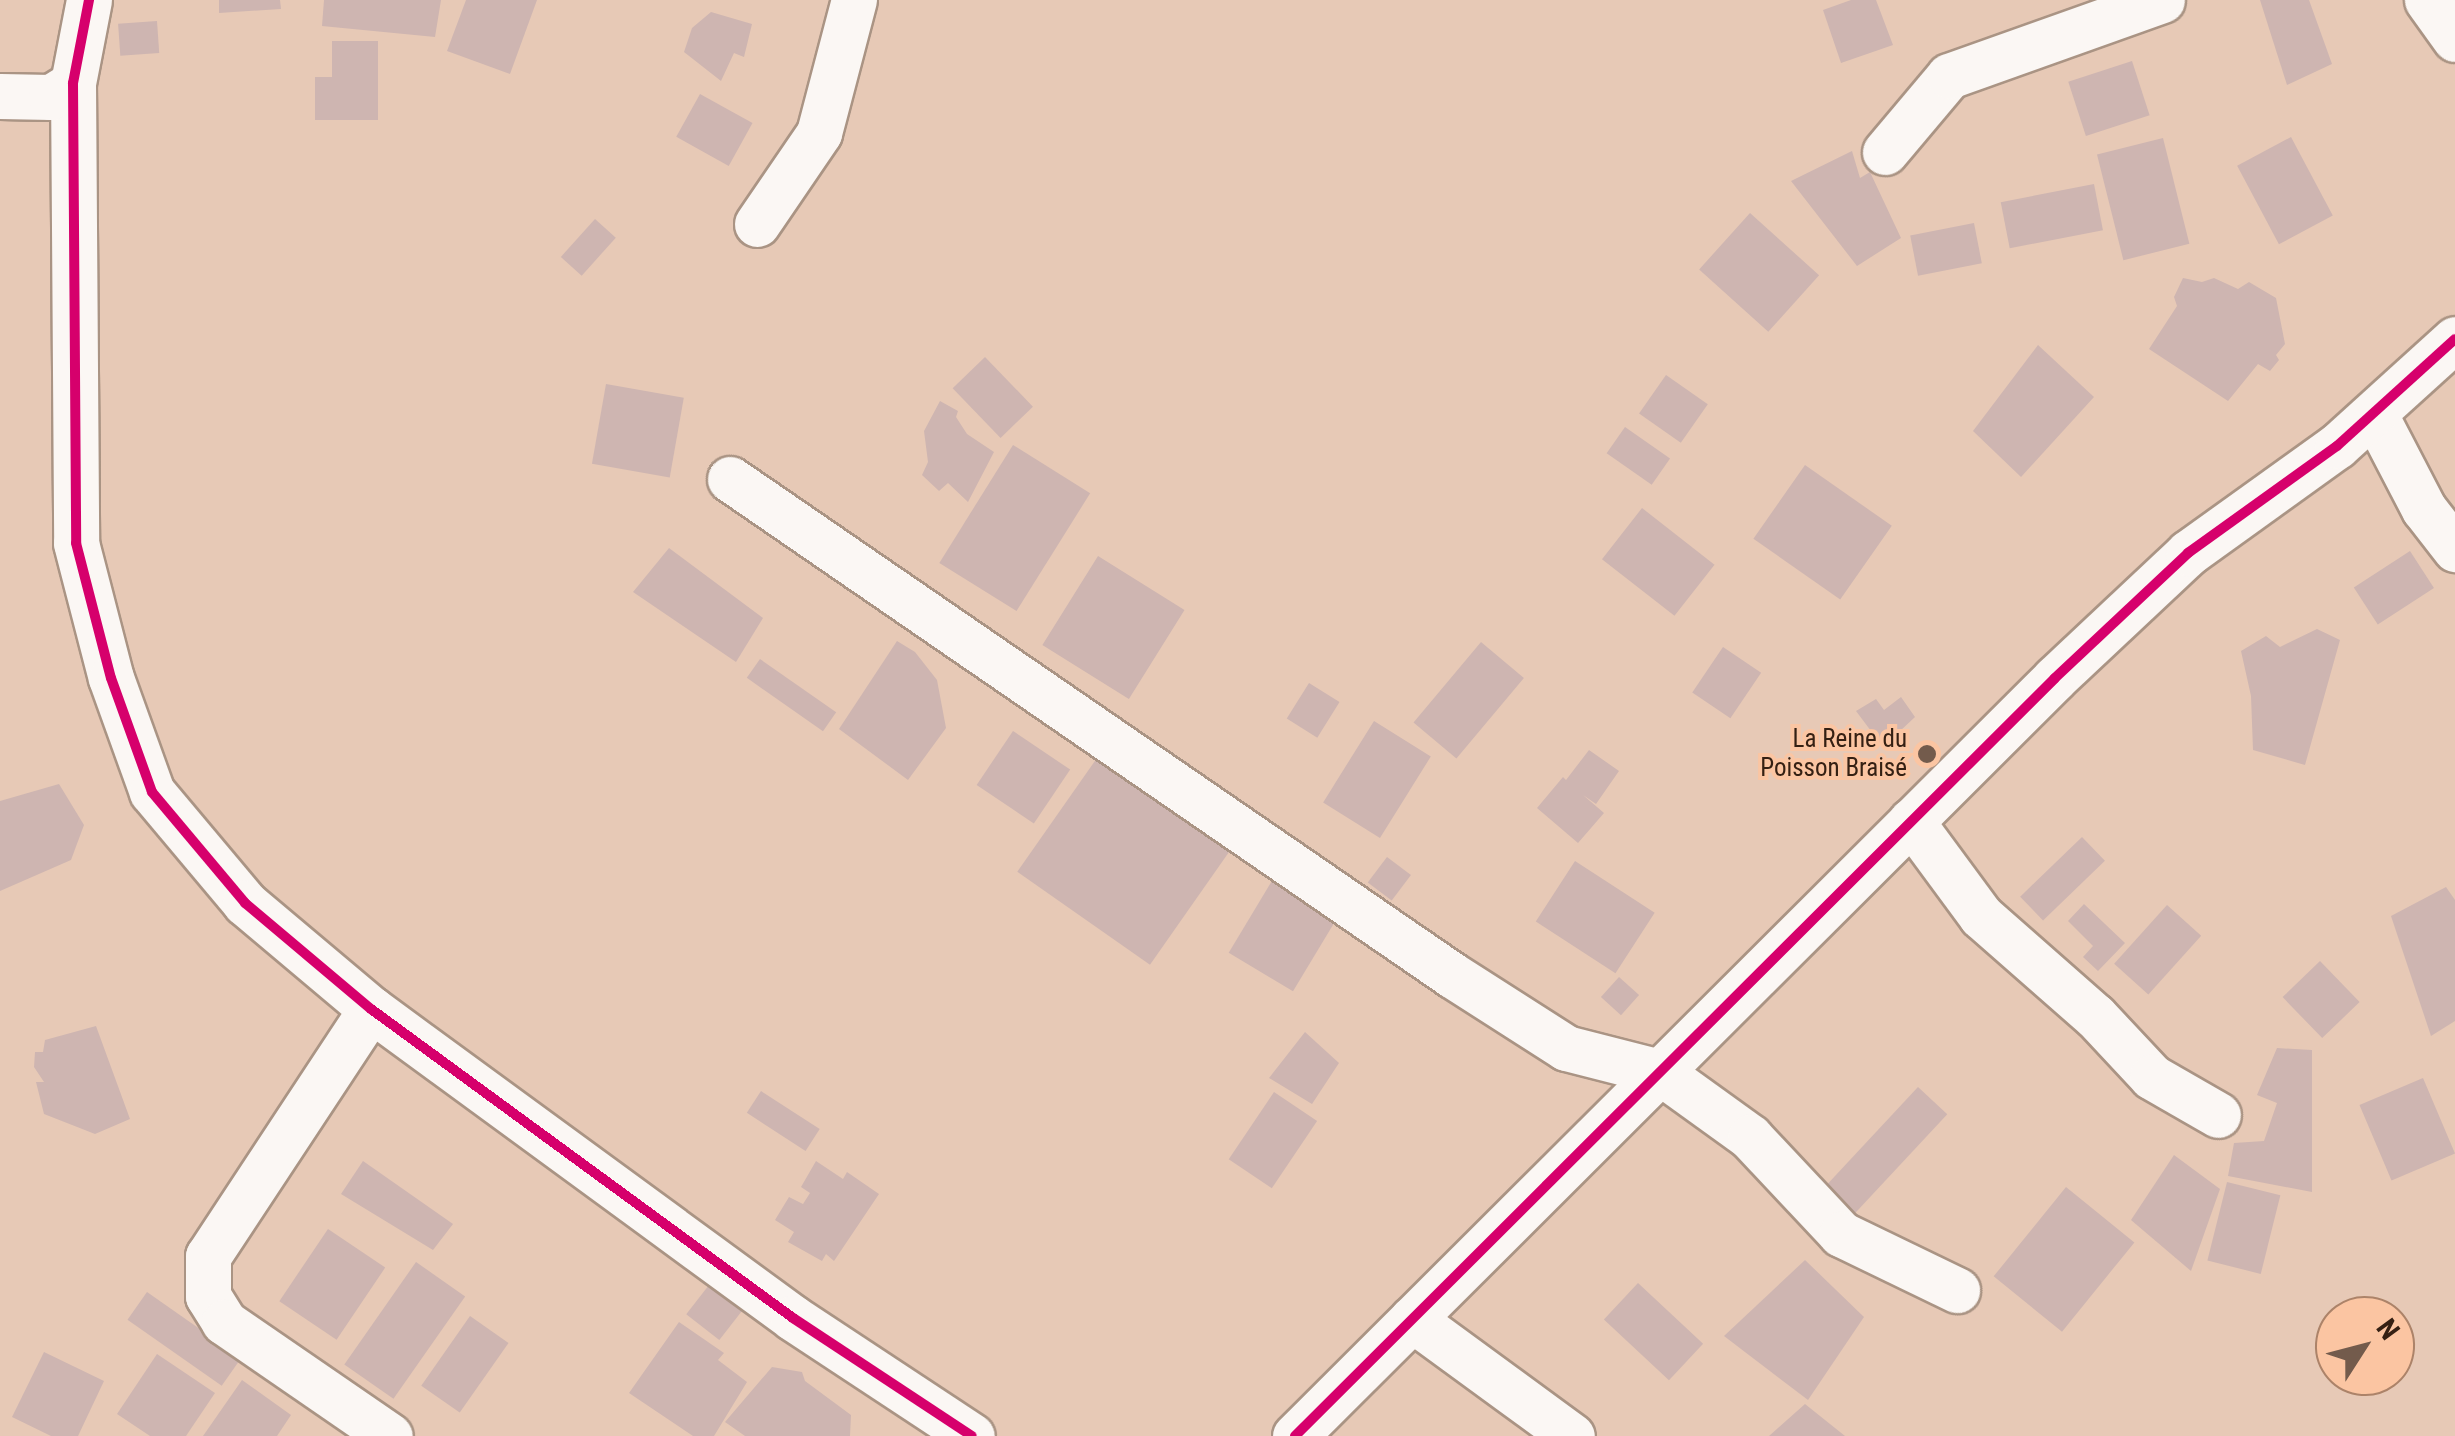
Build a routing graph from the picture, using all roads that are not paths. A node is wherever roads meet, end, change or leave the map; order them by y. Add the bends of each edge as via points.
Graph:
1 (89, 0) edge
2 (854, 0) edge
3 (2162, 0) edge
4 (2428, 0) edge
5 (2455, 39) edge
6 (73, 83) junction
7 (0, 96) edge
8 (1885, 152) dead end
9 (756, 224) dead end
10 (2455, 339) edge
11 (2375, 415) junction
12 (730, 478) dead end
13 (2455, 549) edge
14 (1911, 821) junction
15 (371, 1009) junction
16 (1660, 1072) junction
17 (2218, 1115) dead end
18 (1957, 1290) dead end
19 (1412, 1319) junction
20 (390, 1436) edge
21 (972, 1436) edge
22 (1294, 1436) edge
23 (1572, 1436) edge

1 - 6 street
2 - 9 street via 819,133
3 - 8 street via 1949,76
4 - 5 street
6 - 7 street via 51,96
6 - 15 street via 76,543 111,678 152,792 190,842 245,903
10 - 11 street
11 - 13 street via 2424,509
11 - 14 street via 2188,552
12 - 16 street via 1566,1048
14 - 16 street
14 - 17 street via 1981,916 2096,1016 2152,1077
15 - 20 street via 208,1256 208,1296 224,1322
15 - 21 street via 793,1318
16 - 18 street via 1750,1137 1841,1234
16 - 19 street
19 - 22 street
19 - 23 street

